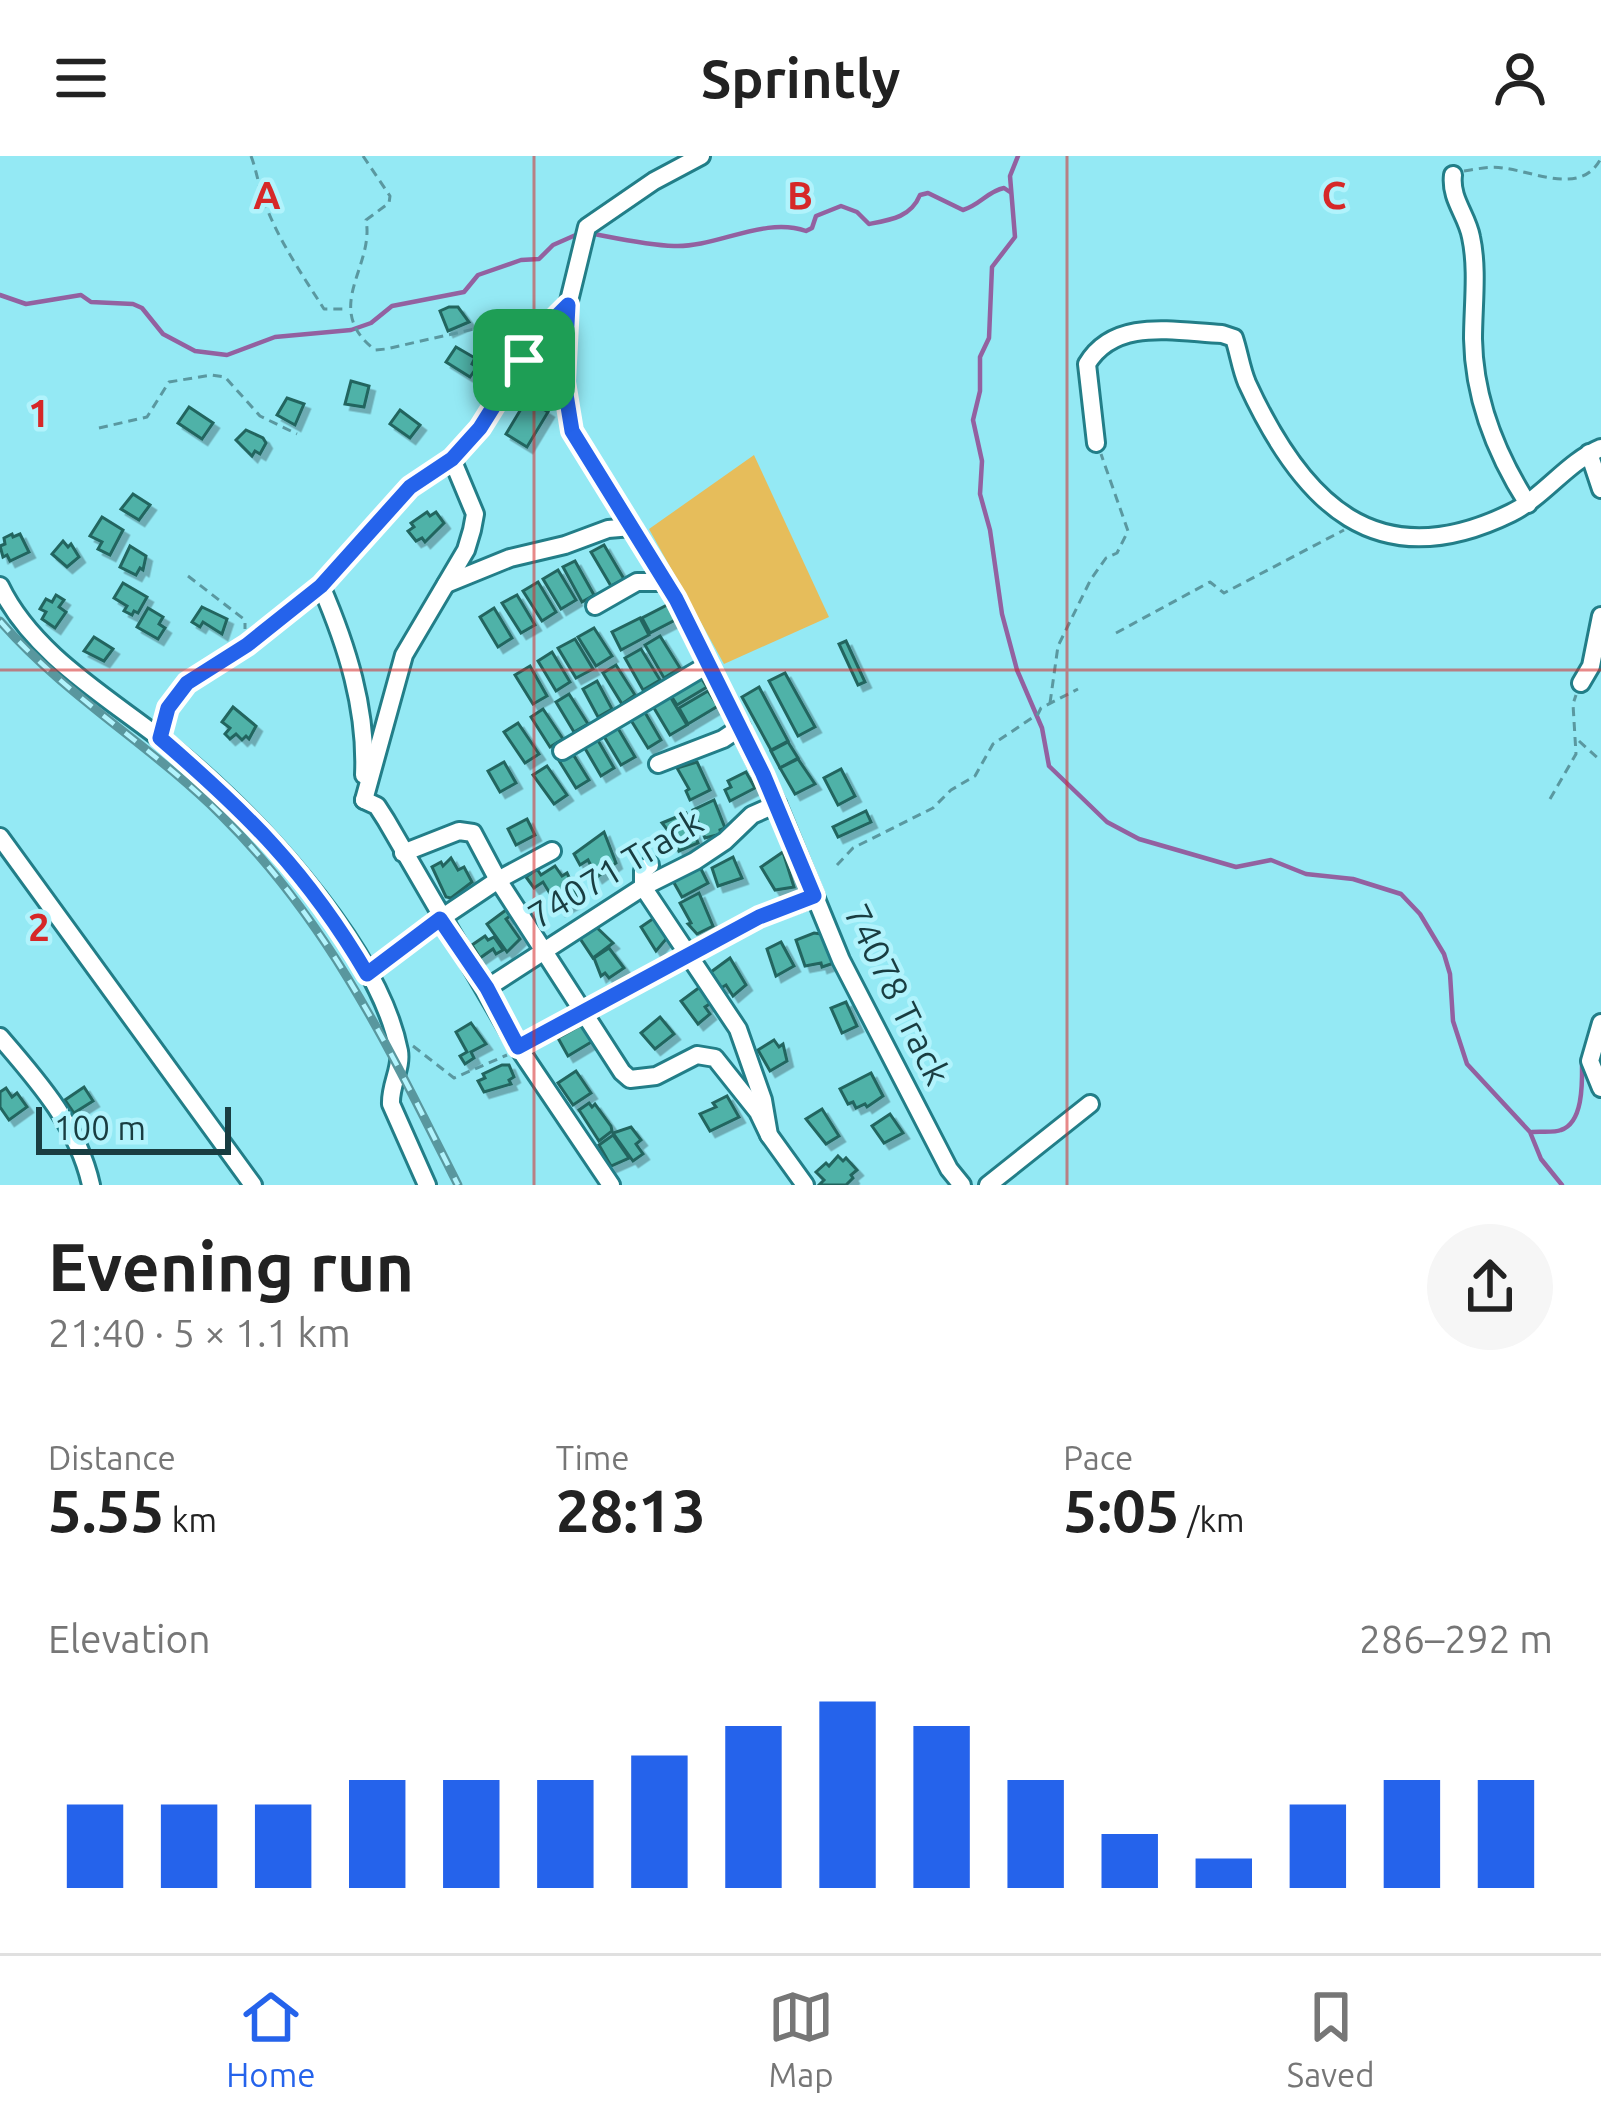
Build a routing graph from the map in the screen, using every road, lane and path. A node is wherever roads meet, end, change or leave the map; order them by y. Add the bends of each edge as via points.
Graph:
1 (251, 156) edge
2 (363, 156) edge
3 (701, 156) edge
4 (1601, 158) edge
5 (1453, 176) joint
6 (568, 305) junction
7 (348, 308) junction
8 (524, 360) junction
9 (99, 428) dead end
10 (297, 434) dead end
11 (1096, 443) joint
12 (1595, 451) edge
13 (452, 459) junction
14 (1601, 489) edge
15 (1528, 504) junction
16 (1357, 523) junction
17 (632, 527) junction
18 (188, 576) dead end
19 (666, 582) junction
20 (446, 584) junction
21 (0, 586) edge
22 (321, 586) junction
23 (595, 606) dead end
24 (1601, 616) edge
25 (1116, 633) dead end
26 (247, 645) junction
27 (710, 664) junction
28 (1581, 683) joint
29 (1078, 689) dead end
30 (1049, 705) junction
31 (741, 727) junction
32 (1576, 734) junction
33 (160, 738) junction
34 (562, 751) dead end
35 (1601, 761) edge
36 (658, 764) dead end
37 (1550, 799) dead end
38 (364, 800) junction
39 (777, 804) junction
40 (0, 837) edge
41 (552, 851) dead end
42 (403, 853) junction
43 (650, 865) dead end
44 (837, 866) dead end
45 (498, 880) junction
46 (643, 886) junction
47 (814, 896) junction
48 (440, 919) junction
49 (543, 950) junction
50 (686, 955) junction
51 (367, 974) junction
52 (487, 988) junction
53 (584, 1012) junction
54 (1601, 1023) edge
55 (0, 1037) edge
56 (397, 1043) junction
57 (518, 1047) junction
58 (1601, 1088) edge
59 (1090, 1104) dead end
60 (769, 1135) junction
61 (91, 1185) edge
62 (253, 1185) edge
63 (427, 1185) edge
64 (611, 1185) edge
65 (805, 1185) edge
66 (962, 1185) edge
67 (988, 1185) edge

1 - 7 path via 281,238 324,309
2 - 7 path via 390,196 366,220
3 - 6 street, 74078 Track via 587,227
4 - 5 path via 1577,180 1496,167
5 - 15 street via 1472,238 1478,389 1496,447
6 - 8 street
6 - 17 street, 74078 Track via 564,382 572,431
7 - 8 path via 375,350 504,324 518,334
8 - 13 street
9 - 10 path via 147,417 169,382 211,375 225,376 260,416
11 - 16 street via 1087,364 1105,343 1128,330 1222,334 1234,338 1271,431 1306,480
11 - 30 path via 1128,531 1090,579 1058,646
12 - 14 street
12 - 15 street
13 - 20 street via 476,514
13 - 22 street via 410,487
15 - 16 street via 1438,539
16 - 25 path via 1224,593 1210,581
17 - 19 street, 74078 Track
17 - 20 street via 510,558
18 - 26 path via 245,620
19 - 23 street via 637,582
19 - 27 street, 74078 Track
20 - 38 street via 404,655
21 - 33 street via 45,647
22 - 26 street
22 - 38 street via 366,735
24 - 28 street
26 - 33 street via 187,683 168,708
27 - 31 street, 74078 Track
27 - 34 street
28 - 32 path
29 - 30 path
30 - 44 path via 993,744 975,776 853,848
31 - 36 street
31 - 39 street, 74078 Track
32 - 35 path
32 - 37 path via 1576,754
33 - 51 street via 257,824
38 - 42 street via 377,806
39 - 46 street, 74071 Track
39 - 47 street, 74078 Track
40 - 62 street
41 - 45 street
42 - 45 street via 466,830
42 - 48 street
43 - 46 street
45 - 48 street
45 - 49 street
46 - 49 street, 74071 Track
46 - 50 street
47 - 50 street
47 - 66 street, 74078 Track
48 - 51 path
48 - 52 street
49 - 52 street, 74071 Track
49 - 53 street
50 - 53 street
50 - 60 street via 738,1029
51 - 56 street
52 - 57 street
53 - 57 street
53 - 60 street via 630,1079 698,1055 716,1058
54 - 58 street via 1590,1061
55 - 61 street via 65,1120
56 - 57 path via 454,1078
56 - 63 street via 391,1104
57 - 64 street
59 - 67 street
60 - 65 street

